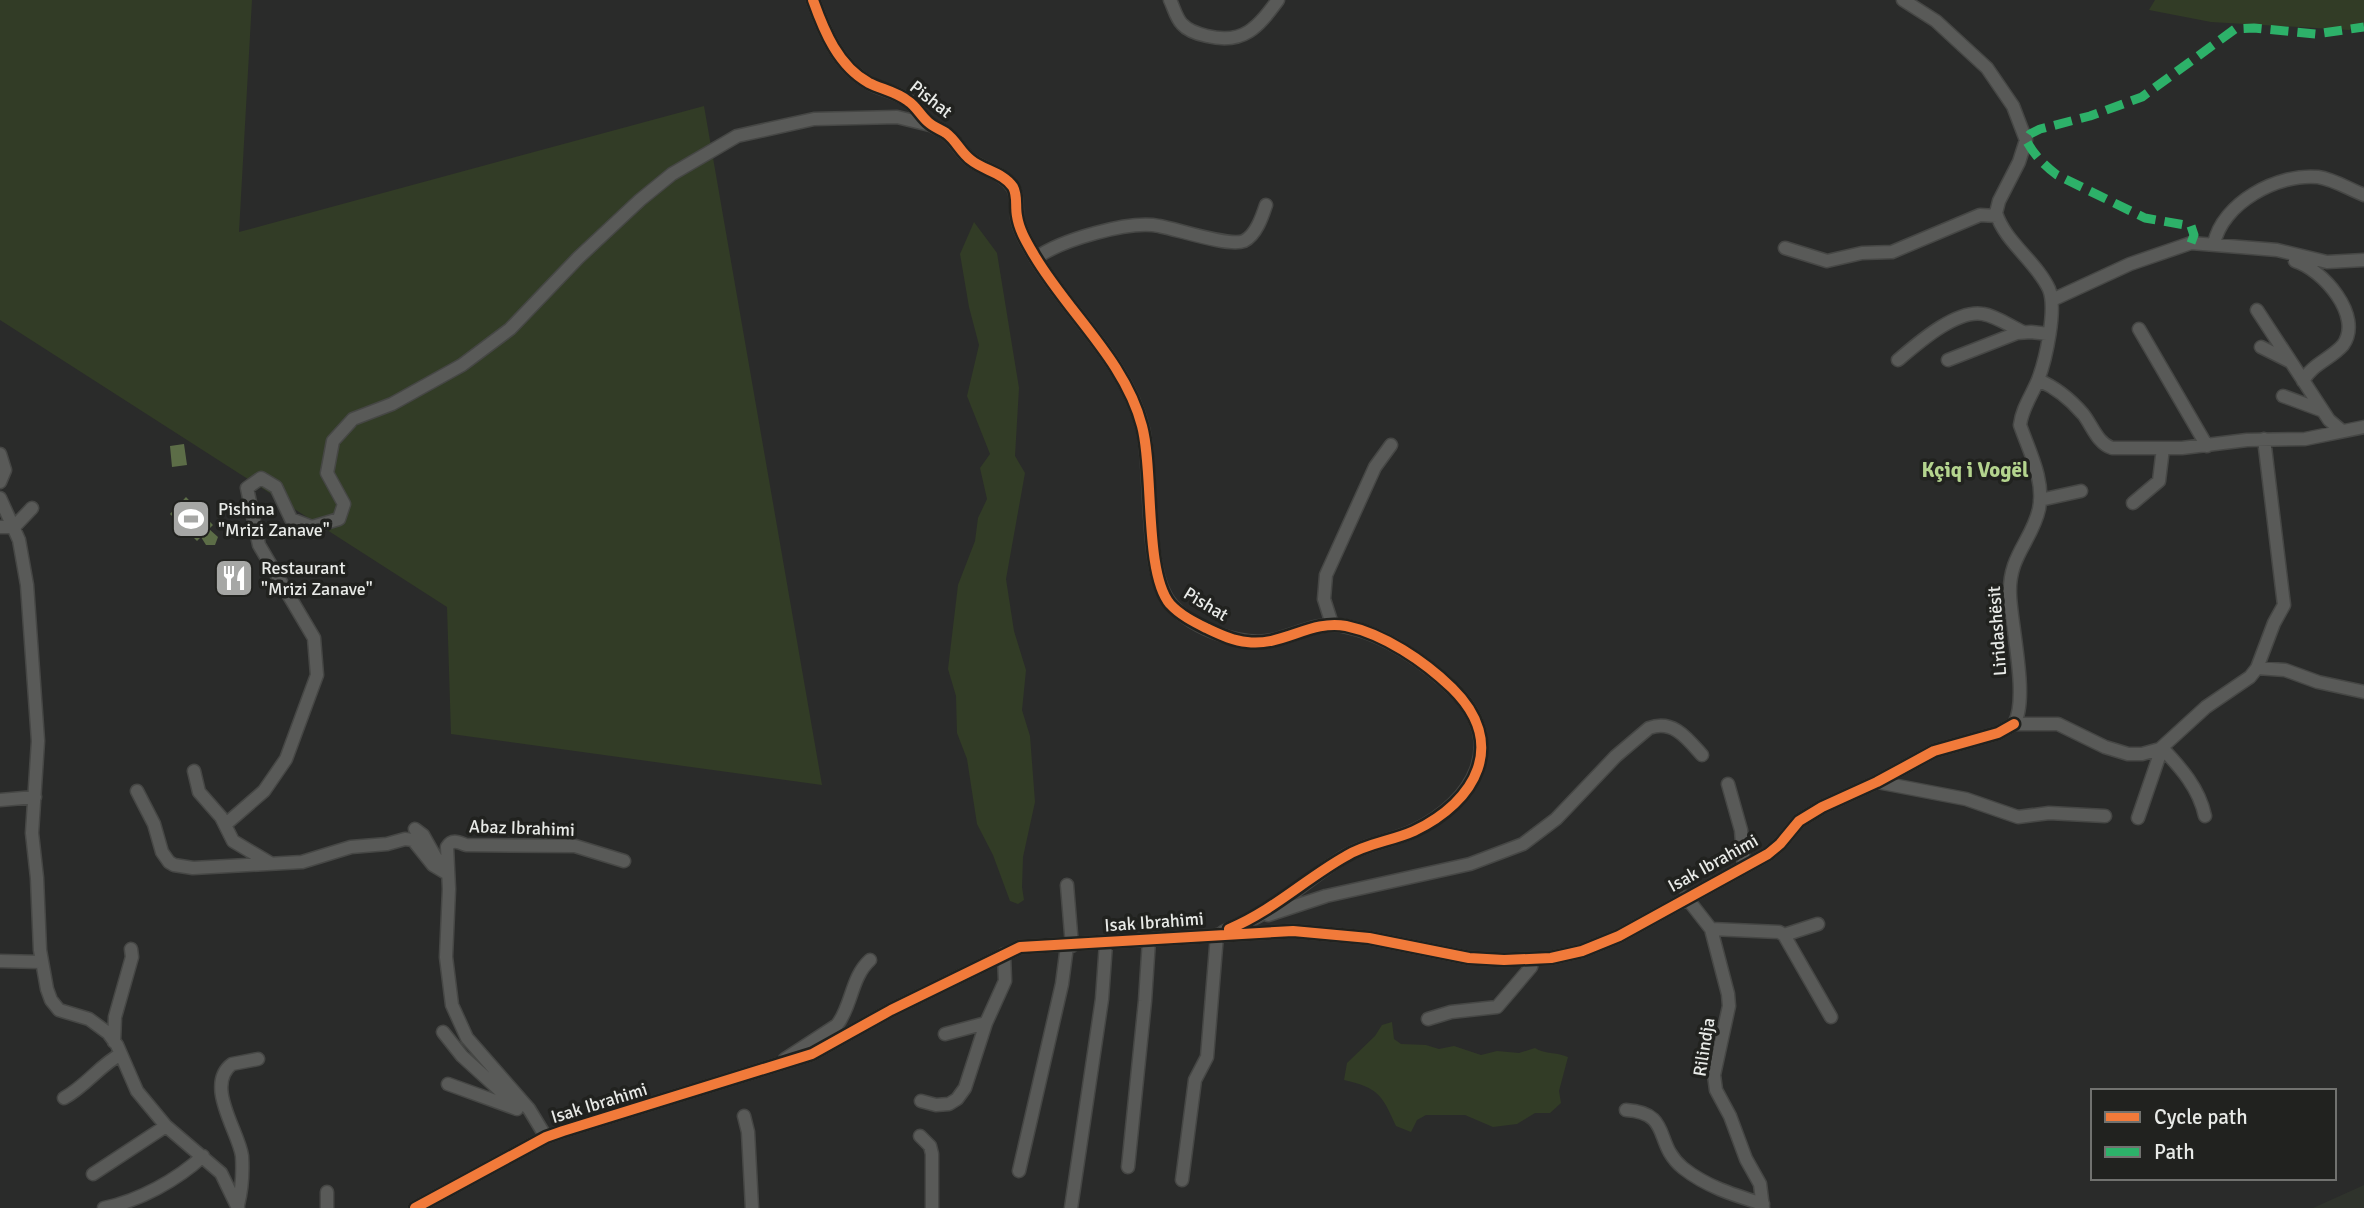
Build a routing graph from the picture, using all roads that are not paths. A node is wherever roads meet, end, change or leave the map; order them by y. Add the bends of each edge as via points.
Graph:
1 (813, 0) edge
2 (1170, 0) edge
3 (1278, 0) edge
4 (1903, 0) edge
5 (930, 125) junction
6 (2364, 195) edge
7 (1266, 205) dead end
8 (1997, 216) junction
9 (2214, 244) junction
10 (1785, 248) dead end
11 (1036, 258) junction
12 (2364, 260) edge
13 (2052, 300) junction
14 (2257, 310) dead end
15 (2139, 329) dead end
16 (2023, 332) junction
17 (2049, 334) junction
18 (2261, 347) dead end
19 (1898, 360) dead end
20 (1948, 360) dead end
21 (2290, 361) junction
22 (2038, 380) junction
23 (2303, 381) junction
24 (2283, 396) dead end
25 (2325, 415) junction
26 (2364, 427) edge
27 (2342, 431) junction
28 (2327, 435) junction
29 (2264, 439) junction
30 (1391, 445) dead end
31 (2207, 446) junction
32 (2163, 448) junction
33 (0, 454) edge
34 (0, 481) edge
35 (2081, 491) dead end
36 (0, 498) edge
37 (2040, 500) junction
38 (2133, 503) dead end
39 (32, 508) dead end
40 (0, 527) edge
41 (14, 527) junction
42 (1332, 624) junction
43 (2257, 668) junction
44 (2364, 692) edge
45 (2014, 724) junction
46 (2162, 748) junction
47 (1702, 755) dead end
48 (194, 771) dead end
49 (1877, 782) junction
50 (1728, 784) dead end
51 (137, 791) dead end
52 (35, 797) junction
53 (0, 800) edge
54 (2105, 816) dead end
55 (2205, 816) dead end
56 (2138, 818) dead end
57 (226, 824) junction
58 (415, 829) dead end
59 (624, 861) dead end
60 (274, 864) junction
61 (1744, 867) junction
62 (448, 874) junction
63 (1067, 886) dead end
64 (1685, 897) junction
65 (1257, 916) junction
66 (1818, 924) dead end
67 (1711, 929) junction
68 (1217, 935) junction
69 (1784, 935) junction
70 (1149, 940) junction
71 (1107, 943) junction
72 (1070, 946) junction
73 (131, 949) dead end
74 (1004, 954) junction
75 (1533, 959) junction
76 (870, 960) dead end
77 (0, 961) edge
78 (41, 962) junction
79 (1832, 1017) dead end
80 (1427, 1020) dead end
81 (986, 1023) junction
82 (443, 1032) dead end
83 (945, 1034) dead end
84 (114, 1041) junction
85 (121, 1054) junction
86 (258, 1059) dead end
87 (770, 1069) junction
88 (449, 1084) dead end
89 (64, 1098) dead end
90 (921, 1101) dead end
91 (520, 1109) junction
92 (1626, 1110) dead end
93 (744, 1116) dead end
94 (534, 1117) junction
95 (166, 1126) junction
96 (920, 1136) dead end
97 (546, 1137) junction
98 (203, 1156) junction
99 (1128, 1167) dead end
100 (1019, 1171) dead end
101 (93, 1174) dead end
102 (1182, 1180) dead end
103 (327, 1192) dead end
104 (1763, 1206) edge
105 (237, 1207) edge
106 (104, 1208) edge
107 (327, 1208) edge
108 (415, 1208) edge
109 (752, 1208) edge
110 (932, 1208) edge
111 (1071, 1208) edge

1 - 5 street, Pishat via 833,46 851,69 909,101
2 - 3 street via 1189,30 1227,39 1254,29
4 - 8 street via 1936,21 1987,68 2013,106 2026,140 1996,207
5 - 11 street, Pishat via 947,134 970,160 1012,186 1020,227
5 - 57 street via 897,117 814,119 737,136 672,174 640,200 510,329 462,365 392,404 353,419 333,441 327,473 344,504 339,520 312,527 292,519 276,487 261,478 247,488 259,545 314,638 317,675 286,759 264,791
6 - 9 street via 2320,177 2287,181 2243,201 2222,224
7 - 11 street via 1251,236 1240,242 1131,224 1069,242
8 - 10 street via 1980,215 1892,252 1870,251 1826,261
8 - 13 street via 2041,275
9 - 12 street via 2277,250 2327,262
9 - 13 street via 2192,243 2130,264
9 - 23 street via 2237,254 2307,265 2336,294 2348,317 2345,342
11 - 42 street, Pishat via 1104,351 1135,404 1147,455 1157,574 1164,596 1179,612 1216,633 1247,642 1270,641
13 - 17 street, Liridashësit
14 - 21 street
15 - 31 street
16 - 17 street
16 - 19 street via 1975,313 1950,322
16 - 20 street
17 - 22 street, Liridashësit
18 - 21 street
21 - 23 street
22 - 32 street via 2074,405 2106,446
22 - 37 street, Liridashësit via 2020,425
23 - 25 street
24 - 25 street
25 - 27 street
25 - 28 street via 2330,426
26 - 27 street
27 - 28 street
28 - 29 street
29 - 31 street
29 - 43 street via 2284,605
30 - 42 street via 1375,467 1326,575 1324,598
31 - 32 street
32 - 38 street via 2159,481
33 - 34 street via 5,470
35 - 37 street
36 - 41 street
37 - 45 street, Liridashësit via 2010,580 2019,709
39 - 41 street
40 - 41 street
41 - 52 street via 27,585 38,741
42 - 65 street, Pishat via 1378,638 1436,674 1476,719 1481,755 1466,790 1436,818 1347,855
43 - 44 street via 2285,670
43 - 46 street
45 - 46 street via 2058,724 2128,754
45 - 49 street, Isak Ibrahimi via 1934,751
46 - 55 street via 2191,782
46 - 56 street
47 - 65 street, Pishat via 1678,730 1648,728 1549,826 1523,844 1470,864
48 - 57 street via 200,792
49 - 54 street via 1966,799 2018,817 2049,813
49 - 61 street, Isak Ibrahimi via 1811,813 1768,854
50 - 61 street, Isak Ibrahimi via 1741,830
51 - 60 street via 162,852 174,866
52 - 53 street
52 - 78 street via 32,833
57 - 60 street via 238,846
58 - 62 street
59 - 62 street, Abaz Ibrahimi via 575,846 453,842 447,847
60 - 62 street via 405,839
61 - 64 street, Isak Ibrahimi
62 - 94 street, Abaz Ibrahimi via 448,980 456,1017 467,1038
63 - 72 street
64 - 67 street, Rilindja
64 - 75 street, Isak Ibrahimi via 1597,946
65 - 68 street, Pishat
66 - 69 street
67 - 69 street
67 - 104 street, Rilindja via 1729,1006 1714,1083 1757,1176
68 - 70 street, Isak Ibrahimi
68 - 75 street, Isak Ibrahimi via 1319,932 1469,958
68 - 102 street, Isak Ibrahimi via 1207,1058 1195,1080
69 - 79 street
70 - 71 street, Isak Ibrahimi
70 - 99 street, Isak Ibrahimi
71 - 72 street, Isak Ibrahimi
71 - 111 street, Isak Ibrahimi
72 - 74 street, Isak Ibrahimi via 1020,947
72 - 100 street
73 - 84 street
74 - 81 street via 1005,981
74 - 87 street, Isak Ibrahimi via 812,1054
75 - 80 street via 1497,1007 1438,1014
76 - 87 street, Isak Ibrahimi via 861,969 837,1025
77 - 78 street
78 - 84 street via 51,1000 59,1010 89,1019
81 - 83 street
81 - 90 street via 968,1082 957,1099 942,1105
82 - 91 street, Abaz Ibrahimi via 462,1056
84 - 85 street
85 - 89 street
85 - 95 street via 136,1091
86 - 105 street via 232,1064 223,1077 224,1104 242,1154
87 - 97 street, Isak Ibrahimi
88 - 91 street, Abaz Ibrahimi
91 - 94 street, Abaz Ibrahimi
92 - 104 street, Rilindja via 1655,1119 1668,1151 1684,1168 1724,1192
93 - 109 street
94 - 97 street, Abaz Ibrahimi
95 - 98 street
95 - 101 street
96 - 110 street via 932,1154
97 - 108 street, Isak Ibrahimi
98 - 105 street via 221,1173
98 - 106 street via 182,1174
103 - 107 street

